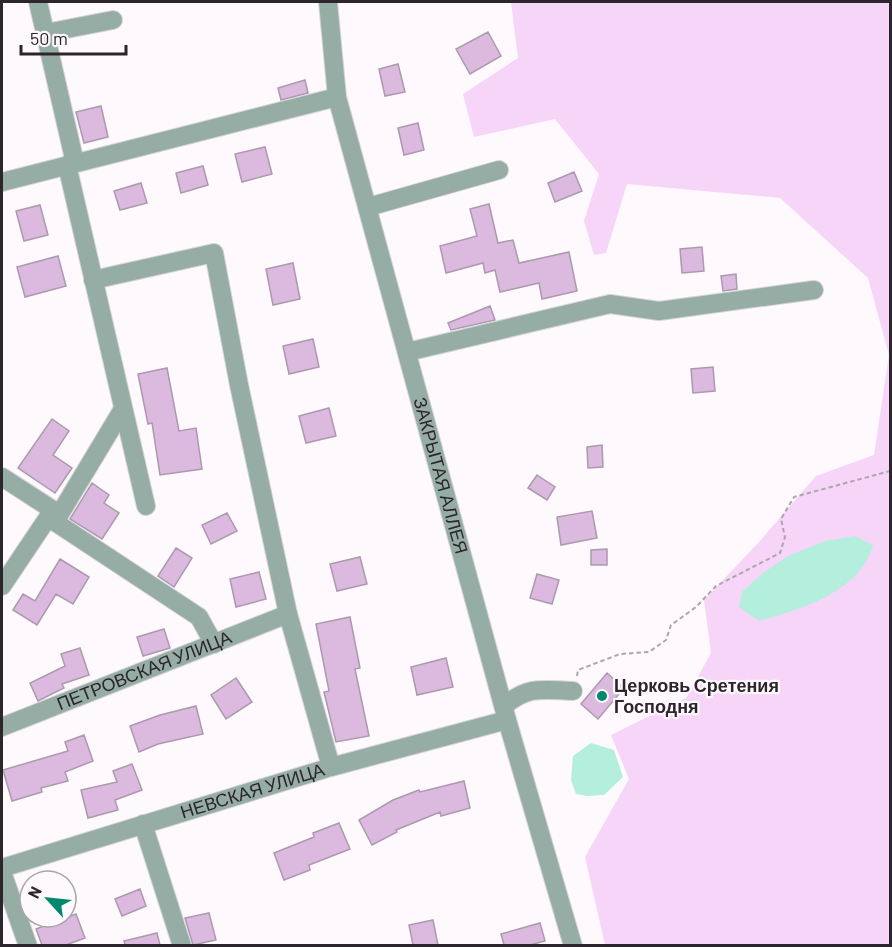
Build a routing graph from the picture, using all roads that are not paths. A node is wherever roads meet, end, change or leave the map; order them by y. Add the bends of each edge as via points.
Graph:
1 (38, 2) edge
2 (328, 2) edge
3 (113, 20) dead end
4 (46, 33) junction
5 (337, 97) junction
6 (71, 164) junction
7 (499, 170) dead end
8 (2, 182) edge
9 (368, 207) junction
10 (93, 280) junction
11 (814, 290) dead end
12 (407, 352) junction
13 (123, 409) junction
14 (2, 477) edge
15 (146, 506) dead end
16 (54, 516) junction
17 (2, 586) edge
18 (288, 614) junction
19 (214, 644) junction
20 (573, 692) road end
21 (506, 713) junction
22 (2, 727) edge
23 (331, 767) junction
24 (143, 824) junction
25 (2, 868) edge
26 (2, 872) edge
27 (28, 945) edge
28 (182, 945) edge
29 (573, 945) edge

1 - 4 lane
2 - 5 lane, ЗАКРЫТАЯ АЛЛЕЯ
3 - 4 lane
4 - 6 lane
5 - 6 lane
5 - 9 lane, ЗАКРЫТАЯ АЛЛЕЯ
6 - 8 lane
6 - 10 lane
7 - 9 lane
9 - 12 lane, ЗАКРЫТАЯ АЛЛЕЯ
10 - 13 lane
10 - 18 lane via 214,253
11 - 12 lane via 659,311 610,304
12 - 21 lane, ЗАКРЫТАЯ АЛЛЕЯ
13 - 15 lane
13 - 16 lane
14 - 16 lane
16 - 17 lane
16 - 19 lane via 199,617
18 - 19 lane, ПЕТРОВСКАЯ УЛИЦА
18 - 23 lane
19 - 22 lane, ПЕТРОВСКАЯ УЛИЦА
20 - 21 lane, НЕВСКАЯ УЛИЦА via 530,690 516,696
21 - 23 lane, НЕВСКАЯ УЛИЦА
21 - 29 lane, ЗАКРЫТАЯ АЛЛЕЯ
23 - 24 lane, НЕВСКАЯ УЛИЦА
24 - 25 lane, НЕВСКАЯ УЛИЦА
24 - 28 lane
26 - 27 lane

